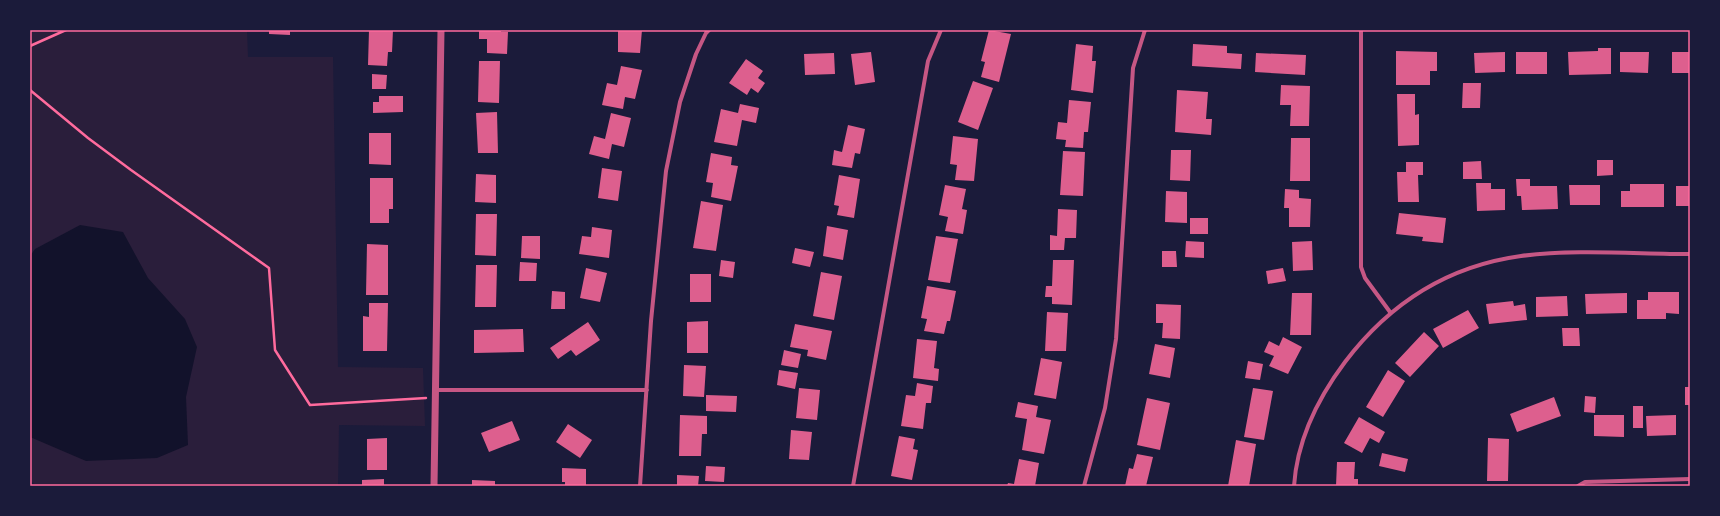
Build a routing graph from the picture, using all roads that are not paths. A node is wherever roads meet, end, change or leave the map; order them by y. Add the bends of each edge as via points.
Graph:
1 (441, 30) edge
2 (710, 30) edge
3 (941, 30) edge
4 (1145, 30) edge
5 (1361, 30) edge
6 (1690, 254) edge
7 (1390, 312) junction
8 (647, 390) junction
9 (436, 393) junction
10 (1690, 479) edge
11 (434, 486) edge
12 (640, 486) edge
13 (853, 486) edge
14 (1084, 486) edge
15 (1294, 486) edge
16 (1578, 486) edge

1 - 9 street
2 - 8 street via 696,54 680,102 666,171
3 - 13 street via 928,61
4 - 14 street via 1133,68 1116,339 1105,408
5 - 7 street via 1361,267 1365,278
6 - 7 street via 1521,256 1448,276
7 - 15 street via 1358,345 1335,375 1316,407 1303,441
8 - 9 street
8 - 12 street
9 - 11 street
10 - 16 street via 1586,482

